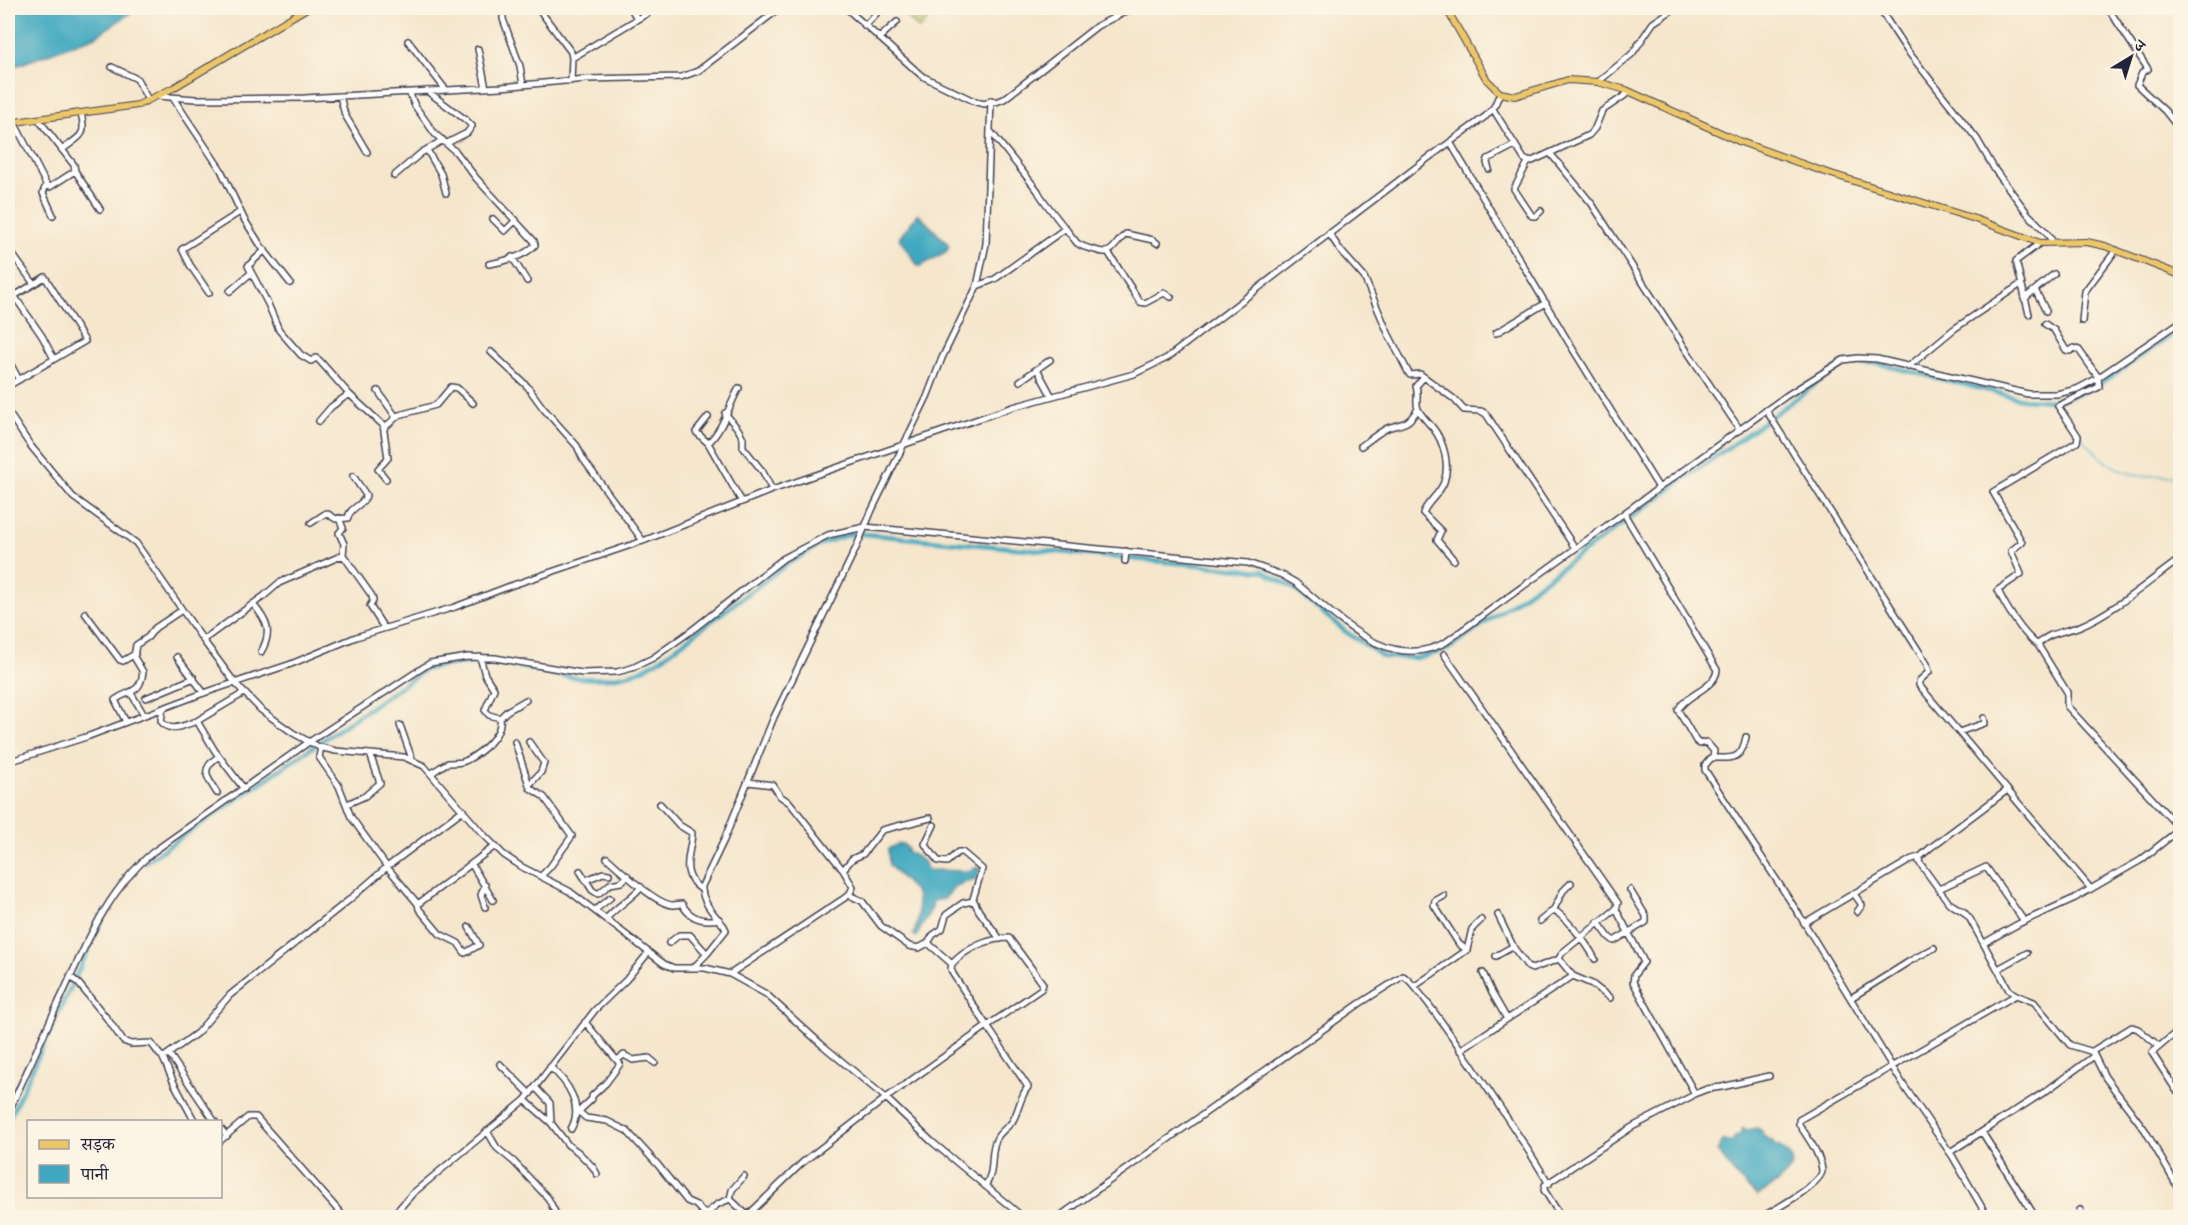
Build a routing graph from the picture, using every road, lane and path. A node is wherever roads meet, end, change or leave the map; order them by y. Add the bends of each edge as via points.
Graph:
1 (307, 8) edge
2 (510, 8) edge
3 (538, 8) edge
4 (631, 8) edge
5 (656, 8) edge
6 (780, 8) edge
7 (846, 8) edge
8 (881, 8) edge
9 (1133, 8) edge
10 (1446, 8) edge
11 (1676, 8) edge
12 (1879, 8) edge
13 (2108, 8) edge
14 (637, 19) junction
15 (897, 22) dead end
16 (866, 26) junction
17 (879, 38) junction
18 (408, 41) dead end
19 (478, 49) dead end
20 (572, 58) junction
21 (112, 67) dead end
22 (571, 81) junction
23 (1598, 82) junction
24 (523, 85) junction
25 (486, 88) junction
26 (446, 90) junction
27 (428, 91) junction
28 (409, 92) junction
29 (1630, 92) junction
30 (1500, 93) junction
31 (157, 96) junction
32 (340, 96) junction
33 (173, 98) junction
34 (148, 100) junction
35 (991, 100) junction
36 (1493, 109) junction
37 (81, 113) junction
38 (38, 119) junction
39 (11, 122) edge
40 (990, 130) junction
41 (2181, 130) edge
42 (445, 141) junction
43 (1450, 142) junction
44 (1515, 144) junction
45 (62, 150) junction
46 (427, 150) junction
47 (366, 152) dead end
48 (1550, 153) junction
49 (1528, 162) junction
50 (1489, 169) dead end
51 (75, 171) junction
52 (394, 176) dead end
53 (46, 185) junction
54 (446, 193) dead end
55 (100, 209) dead end
56 (240, 212) junction
57 (1541, 212) dead end
58 (53, 215) dead end
59 (493, 219) dead end
60 (516, 220) junction
61 (1066, 228) junction
62 (1329, 233) junction
63 (2054, 242) junction
64 (1157, 243) dead end
65 (2040, 243) junction
66 (8, 248) edge
67 (265, 250) junction
68 (2116, 250) junction
69 (1108, 252) junction
70 (512, 257) junction
71 (489, 264) dead end
72 (251, 273) junction
73 (2054, 274) dead end
74 (2181, 275) edge
75 (527, 281) dead end
76 (290, 283) dead end
77 (34, 284) junction
78 (2021, 284) junction
79 (977, 286) junction
80 (8, 287) edge
81 (2035, 290) junction
82 (230, 291) dead end
83 (209, 293) dead end
84 (14, 296) junction
85 (1171, 297) dead end
86 (2024, 299) junction
87 (8, 300) edge
88 (1546, 303) junction
89 (2046, 311) dead end
90 (2029, 314) dead end
91 (2082, 321) dead end
92 (2181, 322) edge
93 (2045, 324) dead end
94 (1496, 333) dead end
95 (491, 352) dead end
96 (8, 359) edge
97 (54, 359) junction
98 (1050, 360) dead end
99 (1908, 367) junction
100 (1037, 369) junction
101 (1424, 377) junction
102 (18, 380) junction
103 (1020, 381) dead end
104 (2099, 382) junction
105 (8, 386) edge
106 (739, 388) dead end
107 (378, 391) dead end
108 (349, 394) junction
109 (1051, 395) junction
110 (473, 404) dead end
111 (1418, 409) junction
112 (8, 412) edge
113 (725, 413) junction
114 (1769, 415) junction
115 (396, 417) junction
116 (708, 417) dead end
117 (319, 421) dead end
118 (384, 428) junction
119 (1740, 430) junction
120 (708, 443) junction
121 (904, 445) junction
122 (1360, 446) dead end
123 (353, 476) dead end
124 (386, 479) dead end
125 (1659, 488) junction
126 (772, 490) junction
127 (740, 503) junction
128 (1626, 517) junction
129 (339, 518) junction
130 (311, 523) dead end
131 (864, 529) junction
132 (643, 540) junction
133 (1575, 548) junction
134 (343, 555) junction
135 (2181, 559) edge
136 (1454, 560) dead end
137 (253, 604) junction
138 (182, 610) junction
139 (85, 613) dead end
140 (384, 627) junction
141 (203, 640) junction
142 (2038, 645) junction
143 (261, 652) dead end
144 (135, 654) junction
145 (1444, 654) dead end
146 (177, 657) dead end
147 (481, 658) junction
148 (194, 678) junction
149 (235, 682) junction
150 (131, 693) junction
151 (204, 693) junction
152 (244, 693) junction
153 (146, 698) dead end
154 (526, 700) dead end
155 (163, 708) junction
156 (144, 715) junction
157 (500, 718) junction
158 (1984, 718) dead end
159 (197, 721) junction
160 (126, 722) junction
161 (400, 725) dead end
162 (1959, 732) junction
163 (1746, 737) dead end
164 (311, 742) junction
165 (515, 742) dead end
166 (529, 742) dead end
167 (320, 747) junction
168 (370, 754) junction
169 (219, 756) junction
170 (1711, 758) junction
171 (412, 759) junction
172 (8, 762) edge
173 (432, 773) junction
174 (748, 782) junction
175 (529, 785) junction
176 (244, 789) junction
177 (2007, 791) junction
178 (217, 793) dead end
179 (347, 804) junction
180 (660, 804) dead end
181 (463, 810) junction
182 (930, 818) dead end
183 (934, 825) dead end
184 (495, 846) junction
185 (1920, 857) junction
186 (607, 858) dead end
187 (472, 865) junction
188 (387, 867) junction
189 (843, 870) junction
190 (580, 871) dead end
191 (609, 874) dead end
192 (541, 876) junction
193 (628, 876) junction
194 (586, 880) junction
195 (1572, 883) dead end
196 (484, 885) junction
197 (641, 887) junction
198 (2091, 889) junction
199 (592, 890) junction
200 (702, 890) junction
201 (1630, 890) dead end
202 (1939, 890) junction
203 (1854, 894) junction
204 (849, 895) junction
205 (1444, 896) dead end
206 (610, 898) dead end
207 (493, 900) dead end
208 (582, 901) junction
209 (974, 901) junction
210 (418, 904) junction
211 (485, 907) dead end
212 (1616, 909) junction
213 (595, 910) junction
214 (1553, 911) junction
215 (1857, 912) dead end
216 (1498, 915) dead end
217 (606, 919) junction
218 (719, 919) junction
219 (1481, 920) dead end
220 (1540, 921) dead end
221 (2024, 921) junction
222 (1598, 922) junction
223 (1804, 923) junction
224 (469, 927) dead end
225 (1629, 932) junction
226 (1000, 939) junction
227 (1581, 939) junction
228 (669, 943) dead end
229 (928, 943) junction
230 (1984, 943) junction
231 (1514, 948) junction
232 (1934, 948) dead end
233 (1467, 950) junction
234 (649, 952) junction
235 (2027, 953) dead end
236 (707, 954) junction
237 (1496, 956) dead end
238 (1559, 959) junction
239 (1595, 959) dead end
240 (952, 964) junction
241 (694, 967) junction
242 (1998, 969) junction
243 (1484, 973) dead end
244 (730, 974) junction
245 (1573, 976) junction
246 (70, 978) junction
247 (1415, 986) junction
248 (2016, 995) junction
249 (1610, 998) dead end
250 (1851, 998) junction
251 (1507, 1019) junction
252 (585, 1022) junction
253 (987, 1026) junction
254 (2181, 1029) edge
255 (2159, 1046) junction
256 (1460, 1050) junction
257 (169, 1054) junction
258 (2093, 1054) junction
259 (162, 1056) junction
260 (617, 1060) junction
261 (655, 1063) dead end
262 (500, 1064) dead end
263 (550, 1067) junction
264 (1893, 1068) junction
265 (1769, 1077) dead end
266 (535, 1087) junction
267 (2176, 1090) dead end
268 (530, 1094) junction
269 (1694, 1094) junction
270 (886, 1098) junction
271 (525, 1100) junction
272 (8, 1113) edge
273 (578, 1113) junction
274 (194, 1120) edge
275 (214, 1120) edge
276 (551, 1123) junction
277 (571, 1129) dead end
278 (222, 1130) edge
279 (487, 1131) junction
280 (1982, 1132) junction
281 (227, 1136) junction
282 (222, 1140) edge
283 (1950, 1152) junction
284 (597, 1174) dead end
285 (744, 1176) dead end
286 (1549, 1184) junction
287 (986, 1186) junction
288 (2181, 1191) edge
289 (730, 1199) junction
290 (2080, 1210) dead end
291 (711, 1216) edge
292 (746, 1216) edge
293 (345, 1218) edge
294 (391, 1218) edge
295 (558, 1218) edge
296 (1024, 1218) edge
297 (1057, 1218) edge
298 (1562, 1218) edge
299 (1760, 1218) edge
300 (1988, 1218) edge
301 (2036, 1218) edge
302 (2084, 1218) edge

1 - 31 main road
2 - 24 street via 503,19
3 - 20 street
4 - 14 street
5 - 14 street
6 - 22 street via 693,74
7 - 16 street
8 - 16 street
9 - 35 street via 1097,26 1004,99
10 - 30 main road via 1486,80
11 - 23 street via 1653,23 1632,54
12 - 63 street via 1977,139 2008,188
13 - 41 street via 2148,69 2137,85
14 - 20 street
15 - 17 street
16 - 17 street
17 - 35 street via 926,79 976,102 985,104
18 - 26 street
19 - 25 street
20 - 22 street
21 - 34 street via 137,79
22 - 24 street
23 - 29 main road
23 - 30 main road via 1568,80 1515,96
24 - 25 street
25 - 26 street
26 - 27 street
27 - 28 street
27 - 42 street via 472,126 467,133
28 - 32 street
28 - 42 street via 435,134
29 - 48 street via 1602,111 1588,135
29 - 65 main road via 1741,142
30 - 36 street
31 - 33 street
31 - 34 main road
32 - 33 street
32 - 47 street via 345,115
33 - 56 street via 221,170
34 - 37 main road
35 - 40 street
36 - 43 street
36 - 44 street
37 - 38 main road
37 - 45 street via 83,132
38 - 39 main road
38 - 45 street
39 - 53 street
40 - 61 street
40 - 79 street via 986,244
42 - 46 street
42 - 60 street
43 - 62 street
43 - 88 street
44 - 49 street
44 - 50 street via 1488,159
45 - 51 street
46 - 52 street
46 - 54 street via 441,174
48 - 49 street
48 - 119 street via 1592,204
49 - 57 street via 1514,189 1532,216
51 - 53 street via 50,187
51 - 55 street
53 - 58 street via 43,193
56 - 67 street
56 - 83 street via 182,249
59 - 60 street via 505,231
60 - 70 street via 535,245
61 - 69 street via 1083,248
61 - 79 street via 995,279
62 - 101 street via 1364,277 1408,372
62 - 109 street via 1167,358 1134,374
63 - 65 main road
63 - 68 main road via 2087,242
64 - 69 street via 1126,234
65 - 78 street via 2018,258
66 - 77 street
67 - 72 street via 249,264
67 - 76 street
68 - 74 main road
68 - 91 street via 2085,291
69 - 85 street via 1140,302 1164,293
70 - 71 street
70 - 75 street
72 - 82 street
72 - 108 street via 279,330 301,355 311,361 319,360
73 - 81 street
77 - 84 street
77 - 97 street via 45,277 85,340
78 - 86 street
78 - 99 street via 1954,329
79 - 121 street
80 - 84 street
81 - 86 street
81 - 89 street
84 - 87 street
84 - 97 street
86 - 90 street
88 - 94 street
88 - 125 street
92 - 104 street
93 - 104 street via 2054,330 2066,350 2079,350
95 - 132 street via 527,386 577,446
96 - 102 street
97 - 102 street
98 - 100 street
99 - 104 street via 2038,395
99 - 114 street via 1877,359 1843,360
100 - 103 street
100 - 109 street
101 - 111 street via 1416,386
101 - 133 street via 1464,410 1486,414
102 - 105 street
104 - 142 street via 2058,408 2078,440 1993,492 2022,542 2011,551 2021,574 1998,590
106 - 113 street
107 - 115 street
108 - 117 street
108 - 118 street
109 - 121 street
110 - 115 street via 451,387 436,405
111 - 122 street via 1408,422 1390,427
111 - 136 street via 1445,451 1443,484 1423,513 1441,531 1437,540
112 - 138 street via 73,497 136,543
113 - 120 street via 717,434
113 - 126 street
114 - 119 street
114 - 162 street via 1927,664 1929,672 1919,685
115 - 118 street
116 - 120 street via 696,432
118 - 124 street via 388,458 378,470
119 - 125 street
120 - 127 street
121 - 126 street
121 - 131 street
123 - 129 street via 366,498 348,518
125 - 128 street
126 - 127 street
127 - 132 street
128 - 133 street
128 - 170 street via 1717,670 1713,680 1678,710 1696,741 1706,742 1712,748
129 - 130 street via 326,513
129 - 134 street
131 - 133 street via 1263,567 1296,583 1375,644 1398,651 1427,650 1446,642
131 - 147 street via 828,535 784,558 662,651 632,668 582,673
131 - 174 street via 774,717
132 - 140 street via 455,607
134 - 137 street via 285,580
134 - 140 street via 372,597 370,606
135 - 142 street via 2091,620 2059,631
137 - 141 street
137 - 143 street via 268,626
138 - 141 street
138 - 144 street via 154,628 137,644
139 - 144 street via 120,660
140 - 149 street
141 - 149 street
142 - 198 street via 2067,692 2067,706 2181,829 2141,860
144 - 150 street via 143,675 138,688
145 - 212 street via 1618,903
146 - 148 street
147 - 157 street via 494,689 485,710
147 - 164 street via 430,663
148 - 151 street
148 - 153 street
149 - 151 street
149 - 152 street
150 - 156 street
150 - 160 street via 115,700
151 - 155 street
152 - 159 street
152 - 164 street via 261,710
154 - 157 street
155 - 156 street
155 - 159 street via 161,721 168,728
156 - 160 street
157 - 173 street via 498,732 484,747 464,762 446,764
158 - 162 street via 1985,723
159 - 169 street
160 - 172 street
161 - 171 street
162 - 177 street
163 - 170 street via 1738,756
164 - 167 street
164 - 176 street
165 - 175 street
166 - 175 street via 544,763
167 - 168 street
167 - 179 street via 319,757
168 - 171 street
168 - 179 street via 380,783
169 - 176 street
169 - 178 street via 207,768 208,780
170 - 223 street via 1705,770
171 - 173 street
173 - 181 street
174 - 189 street via 773,785
174 - 200 street
175 - 192 street via 544,797 572,836
176 - 246 street via 132,870 104,909
177 - 185 street
177 - 198 street
179 - 188 street via 351,817
180 - 200 street via 692,833 688,871 693,884
181 - 184 street
181 - 188 street
182 - 189 street via 882,830 863,854
183 - 209 street via 926,844 938,861 947,862 962,852 982,869
184 - 187 street
184 - 192 street via 513,862
185 - 202 street via 1920,864
185 - 203 street
186 - 193 street
187 - 196 street
187 - 210 street
188 - 210 street
188 - 257 street via 230,996 203,1028
189 - 204 street via 852,885
190 - 194 street
191 - 194 street
192 - 208 street
193 - 197 street
193 - 199 street via 599,894
194 - 199 street
195 - 214 street
196 - 207 street
196 - 211 street via 481,895
197 - 217 street
197 - 218 street via 666,903 682,904 699,920
198 - 221 street
199 - 208 street
200 - 218 street via 705,902
201 - 225 street via 1647,919
202 - 221 street via 1986,867
202 - 230 street via 1965,913
203 - 215 street via 1862,906
203 - 223 street
204 - 229 street via 862,901 881,926 909,946 918,948
204 - 244 street
205 - 233 street via 1434,905
206 - 213 street
208 - 213 street
209 - 226 street
209 - 229 street via 963,903 946,915 942,929
210 - 224 street via 440,934 458,943 465,953 479,945
212 - 222 street
212 - 225 street
213 - 217 street
214 - 220 street
214 - 227 street
216 - 231 street
217 - 234 street
218 - 236 street via 726,930
219 - 233 street via 1472,929
221 - 230 street
222 - 225 street via 1614,940
222 - 227 street
223 - 250 street
225 - 269 street via 1644,962 1633,982
226 - 240 street via 967,950
226 - 253 street via 1011,939 1043,987
227 - 238 street
227 - 239 street
228 - 236 street via 679,935 690,935
229 - 240 street
230 - 242 street
231 - 237 street
231 - 238 street via 1532,969
232 - 250 street
233 - 247 street
234 - 241 street via 669,966
234 - 252 street
235 - 242 street
236 - 241 street
238 - 245 street
240 - 253 street via 953,974
241 - 244 street
242 - 248 street
243 - 251 street
244 - 270 street via 766,994
245 - 249 street
245 - 251 street
246 - 259 street via 79,984 123,1041 151,1042
246 - 272 street
247 - 256 street
247 - 297 street via 1406,976 1400,977
248 - 258 street via 2034,1002 2070,1046
248 - 264 street
250 - 264 street
251 - 256 street
252 - 260 street
252 - 263 street
253 - 270 street
253 - 287 street via 1028,1087 1011,1122 996,1139 992,1174
254 - 255 street
255 - 258 street via 2132,1027
255 - 267 street via 2152,1053
256 - 286 street
257 - 259 street
257 - 275 street
258 - 280 street via 2055,1085
258 - 288 street
259 - 274 street
260 - 261 street via 624,1055 633,1060 649,1058
260 - 273 street via 619,1066
262 - 268 street
263 - 266 street
263 - 273 street via 573,1095
264 - 283 street
264 - 299 street via 1799,1120 1815,1149 1821,1175
265 - 269 street
266 - 268 street
266 - 276 street via 550,1102
268 - 271 street
269 - 286 street via 1632,1127
270 - 287 street
270 - 292 street via 797,1167
271 - 276 street
271 - 279 street
273 - 277 street
273 - 291 street via 627,1131 687,1201
276 - 284 street
278 - 281 street
279 - 294 street via 412,1194
279 - 295 street via 497,1148 548,1198
280 - 283 street
280 - 301 street
281 - 282 street
281 - 293 street via 248,1117 256,1118
283 - 300 street
285 - 289 street
286 - 298 street via 1544,1188
287 - 296 street
289 - 291 street via 718,1204
289 - 292 street
290 - 302 street

